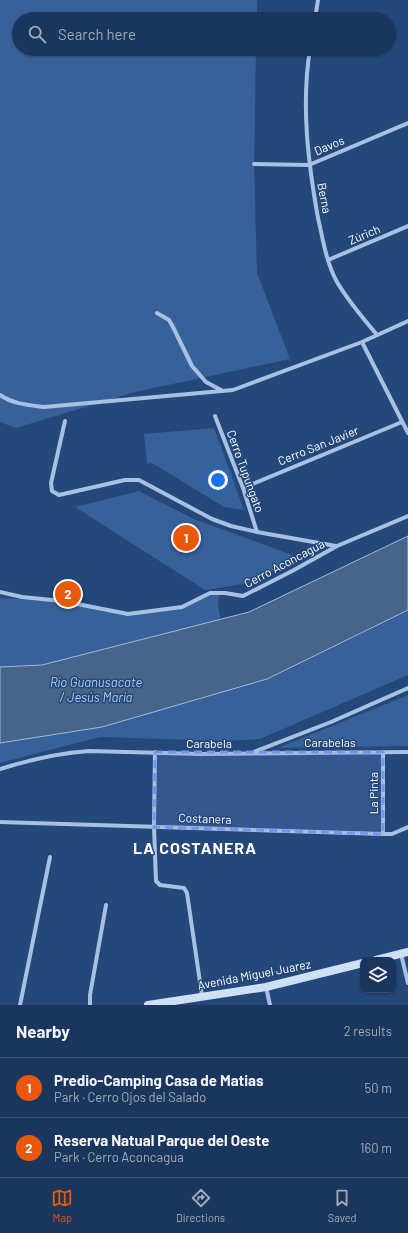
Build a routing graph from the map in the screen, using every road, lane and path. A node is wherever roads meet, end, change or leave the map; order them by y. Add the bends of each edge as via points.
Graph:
1 (318, 0) edge
2 (315, 12) edge
3 (309, 56) edge
4 (408, 123) edge
5 (254, 164) dead end
6 (309, 165) junction
7 (408, 226) edge
8 (328, 260) junction
9 (157, 313) dead end
10 (408, 321) edge
11 (377, 335) junction
12 (362, 342) junction
13 (221, 391) junction
14 (0, 395) edge
15 (215, 416) dead end
16 (65, 421) dead end
17 (402, 422) junction
18 (408, 433) edge
19 (242, 488) junction
20 (408, 516) edge
21 (257, 532) junction
22 (337, 546) junction
23 (0, 592) edge
24 (408, 688) edge
25 (155, 752) junction
26 (383, 752) junction
27 (408, 752) edge
28 (251, 753) junction
29 (0, 769) edge
30 (0, 822) edge
31 (154, 827) junction
32 (408, 827) edge
33 (383, 834) junction
34 (50, 857) dead end
35 (106, 904) dead end
36 (404, 953) edge
37 (388, 957) edge
38 (360, 964) edge
39 (408, 983) edge
40 (266, 987) junction
41 (202, 996) junction
42 (20, 1005) edge
43 (90, 1005) edge
44 (148, 1005) edge
45 (270, 1005) edge

1 - 2 street
3 - 6 street, Berna via 305,118
4 - 6 street, Davos
5 - 6 street, Davos
6 - 8 street, Berna
7 - 8 street, Zúrich
8 - 11 street, Berna via 337,281
9 - 13 street via 169,320 192,366 206,382
10 - 11 street
11 - 12 street
12 - 13 street via 233,390
12 - 17 street
13 - 14 street via 44,407 8,401
15 - 19 street, Cerro Tupungato
16 - 21 street via 51,483 52,491 59,495 125,480 139,480 212,519
17 - 18 street
17 - 19 street, Cerro San Javier
19 - 21 street, Cerro Tupungato
20 - 22 street, Cerro Aconcagua
21 - 22 street
22 - 23 street, Cerro Aconcagua via 243,596 210,593 182,607 128,614
24 - 28 street, Carabela
25 - 28 street, Carabela
25 - 29 street, Carabela via 76,752
25 - 31 street
26 - 27 street, Carabelas
26 - 28 street, Carabelas
26 - 33 street, La Pinta
30 - 31 street, Costanera
31 - 33 street, Costanera
31 - 41 street via 156,881 160,885 184,888 187,893
32 - 33 street, Costanera via 392,834
34 - 42 street
35 - 43 street
36 - 37 street
36 - 39 street
38 - 40 street, Avenida Miguel Juarez
40 - 41 street, Avenida Miguel Juarez
40 - 45 street
41 - 44 street, Avenida Miguel Juarez

